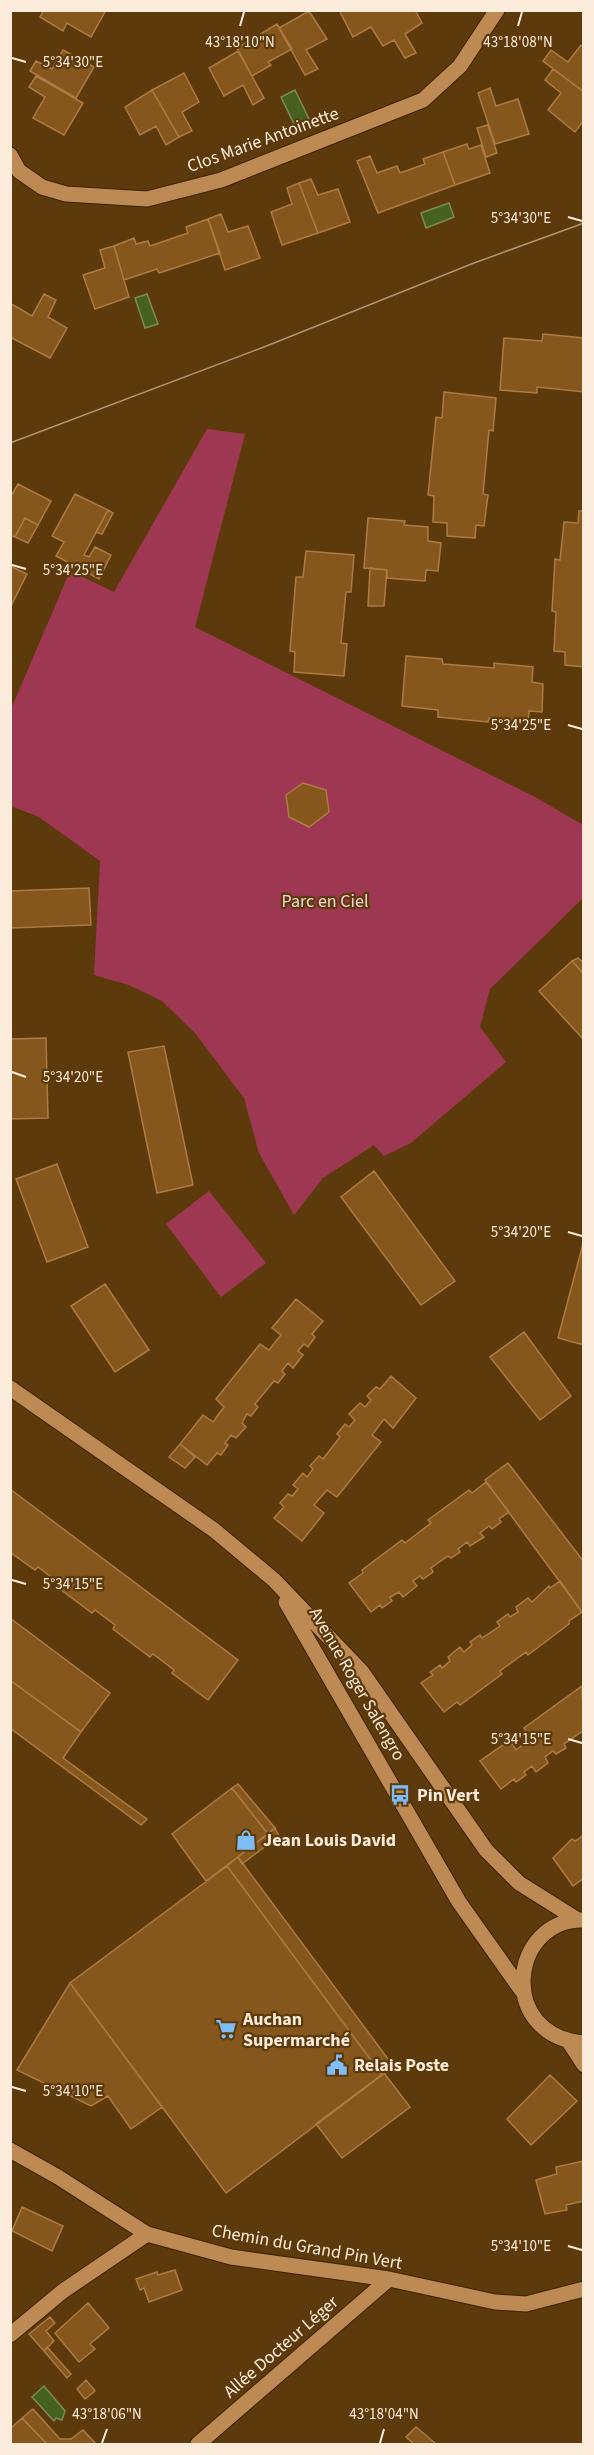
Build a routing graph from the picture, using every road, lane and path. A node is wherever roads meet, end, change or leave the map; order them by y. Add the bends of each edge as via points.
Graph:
1 (498, 10) edge
2 (10, 155) edge
3 (10, 1388) edge
4 (274, 1580) junction
5 (581, 1920) edge
6 (522, 1991) junction
7 (576, 2042) edge
8 (584, 2065) edge
9 (10, 2150) edge
10 (147, 2234) junction
11 (389, 2279) junction
12 (584, 2289) edge
13 (10, 2335) edge
14 (198, 2445) edge

1 - 2 street, Clos Marie Antoinette via 460,66 423,100 221,180 147,199 66,194 42,187 19,171
3 - 4 street, Avenue Roger Salengro via 214,1530
4 - 5 street, Avenue Roger Salengro via 362,1672 486,1850 519,1883
4 - 6 street, Avenue Roger Salengro via 459,1902
5 - 6 street via 554,1928 535,1944 524,1966
6 - 7 street, Avenue Roger Salengro via 536,2021 550,2034
7 - 8 street
9 - 10 street, Chemin du Grand Pin Vert
10 - 11 street, Chemin du Grand Pin Vert via 231,2257
10 - 13 street via 63,2291
11 - 12 street, Chemin du Grand Pin Vert via 526,2304
11 - 14 street, Allée Docteur Léger

